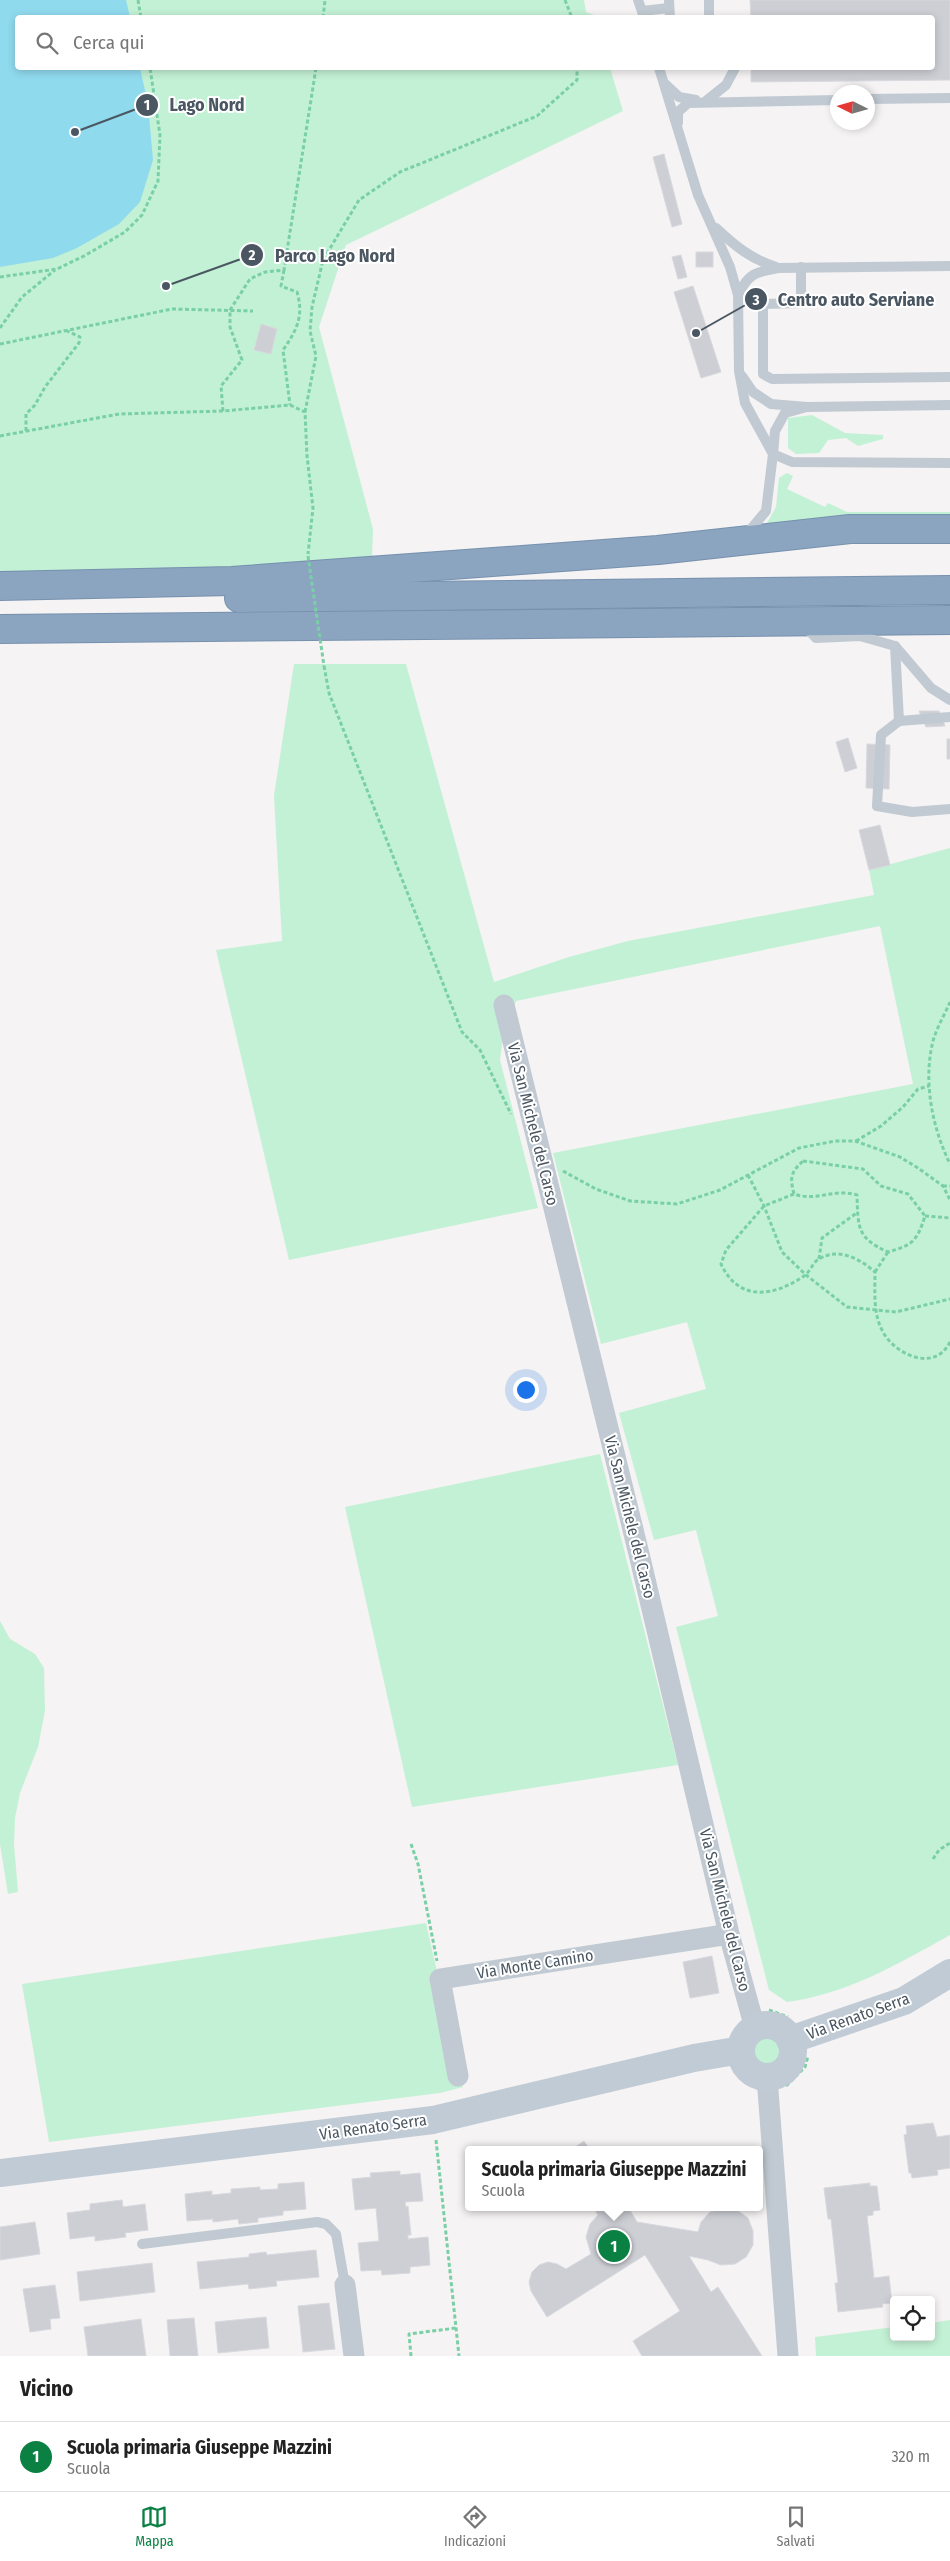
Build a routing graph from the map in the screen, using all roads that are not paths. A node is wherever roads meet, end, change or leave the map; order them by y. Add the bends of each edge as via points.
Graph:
1 (638, 0) edge
2 (709, 0) edge
3 (669, 9) edge
4 (643, 14) edge
5 (709, 15) edge
6 (660, 70) edge
7 (734, 70) edge
8 (664, 83) junction
9 (950, 98) edge
10 (875, 99) edge
11 (830, 100) edge
12 (704, 101) junction
13 (678, 129) junction
14 (708, 220) junction
15 (950, 266) edge
16 (801, 267) junction
17 (778, 268) junction
18 (738, 295) junction
19 (739, 371) junction
20 (950, 377) edge
21 (950, 405) edge
22 (807, 407) junction
23 (773, 454) junction
24 (950, 463) edge
25 (950, 529) edge
26 (741, 541) junction
27 (0, 586) edge
28 (950, 590) edge
29 (0, 601) edge
30 (950, 620) edge
31 (801, 621) junction
32 (0, 629) edge
33 (895, 646) junction
34 (950, 700) edge
35 (950, 717) edge
36 (899, 721) junction
37 (950, 809) edge
38 (504, 1005) dead end
39 (729, 1934) junction
40 (950, 1974) edge
41 (748, 2039) junction
42 (790, 2040) junction
43 (458, 2076) dead end
44 (767, 2077) junction
45 (0, 2173) edge
46 (142, 2244) dead end
47 (345, 2285) joint
48 (354, 2356) edge
49 (788, 2356) edge

1 - 4 lane
2 - 5 lane
3 - 4 lane
6 - 8 lane
7 - 12 lane via 726,85
8 - 12 lane via 679,97
8 - 13 lane
9 - 10 lane
11 - 12 lane
12 - 13 lane via 688,103 678,112
13 - 14 lane
14 - 17 lane via 735,247 755,260
14 - 18 lane via 730,267
15 - 16 lane
16 - 17 lane
16 - 20 lane via 801,303 763,304 763,374 772,379
17 - 18 lane via 759,271 746,280
18 - 19 lane
19 - 22 lane via 753,392 771,404
19 - 23 lane via 745,402
21 - 22 lane
22 - 23 lane via 785,413 775,431
23 - 24 lane via 792,462
23 - 26 lane via 766,511
25 - 26 highway via 850,529
26 - 27 highway via 422,569 232,581
28 - 29 highway
30 - 31 highway
31 - 32 highway
31 - 33 lane via 816,638 860,636
33 - 34 lane via 931,688
33 - 36 lane
35 - 36 lane
36 - 37 lane via 881,735 877,806 912,812
38 - 39 street, Via San Michele del Carso
39 - 41 street, Via San Michele del Carso
39 - 43 street, Via Monte Camino via 440,1979
40 - 42 street, Via Renato Serra via 904,2001
41 - 42 street via 766,2026 777,2027
41 - 44 street via 743,2061 750,2070
41 - 45 street, Via Renato Serra via 694,2058 433,2120
42 - 44 street via 792,2057 788,2066 775,2076
44 - 49 street
46 - 47 lane via 317,2222 326,2224 336,2234
47 - 48 street

